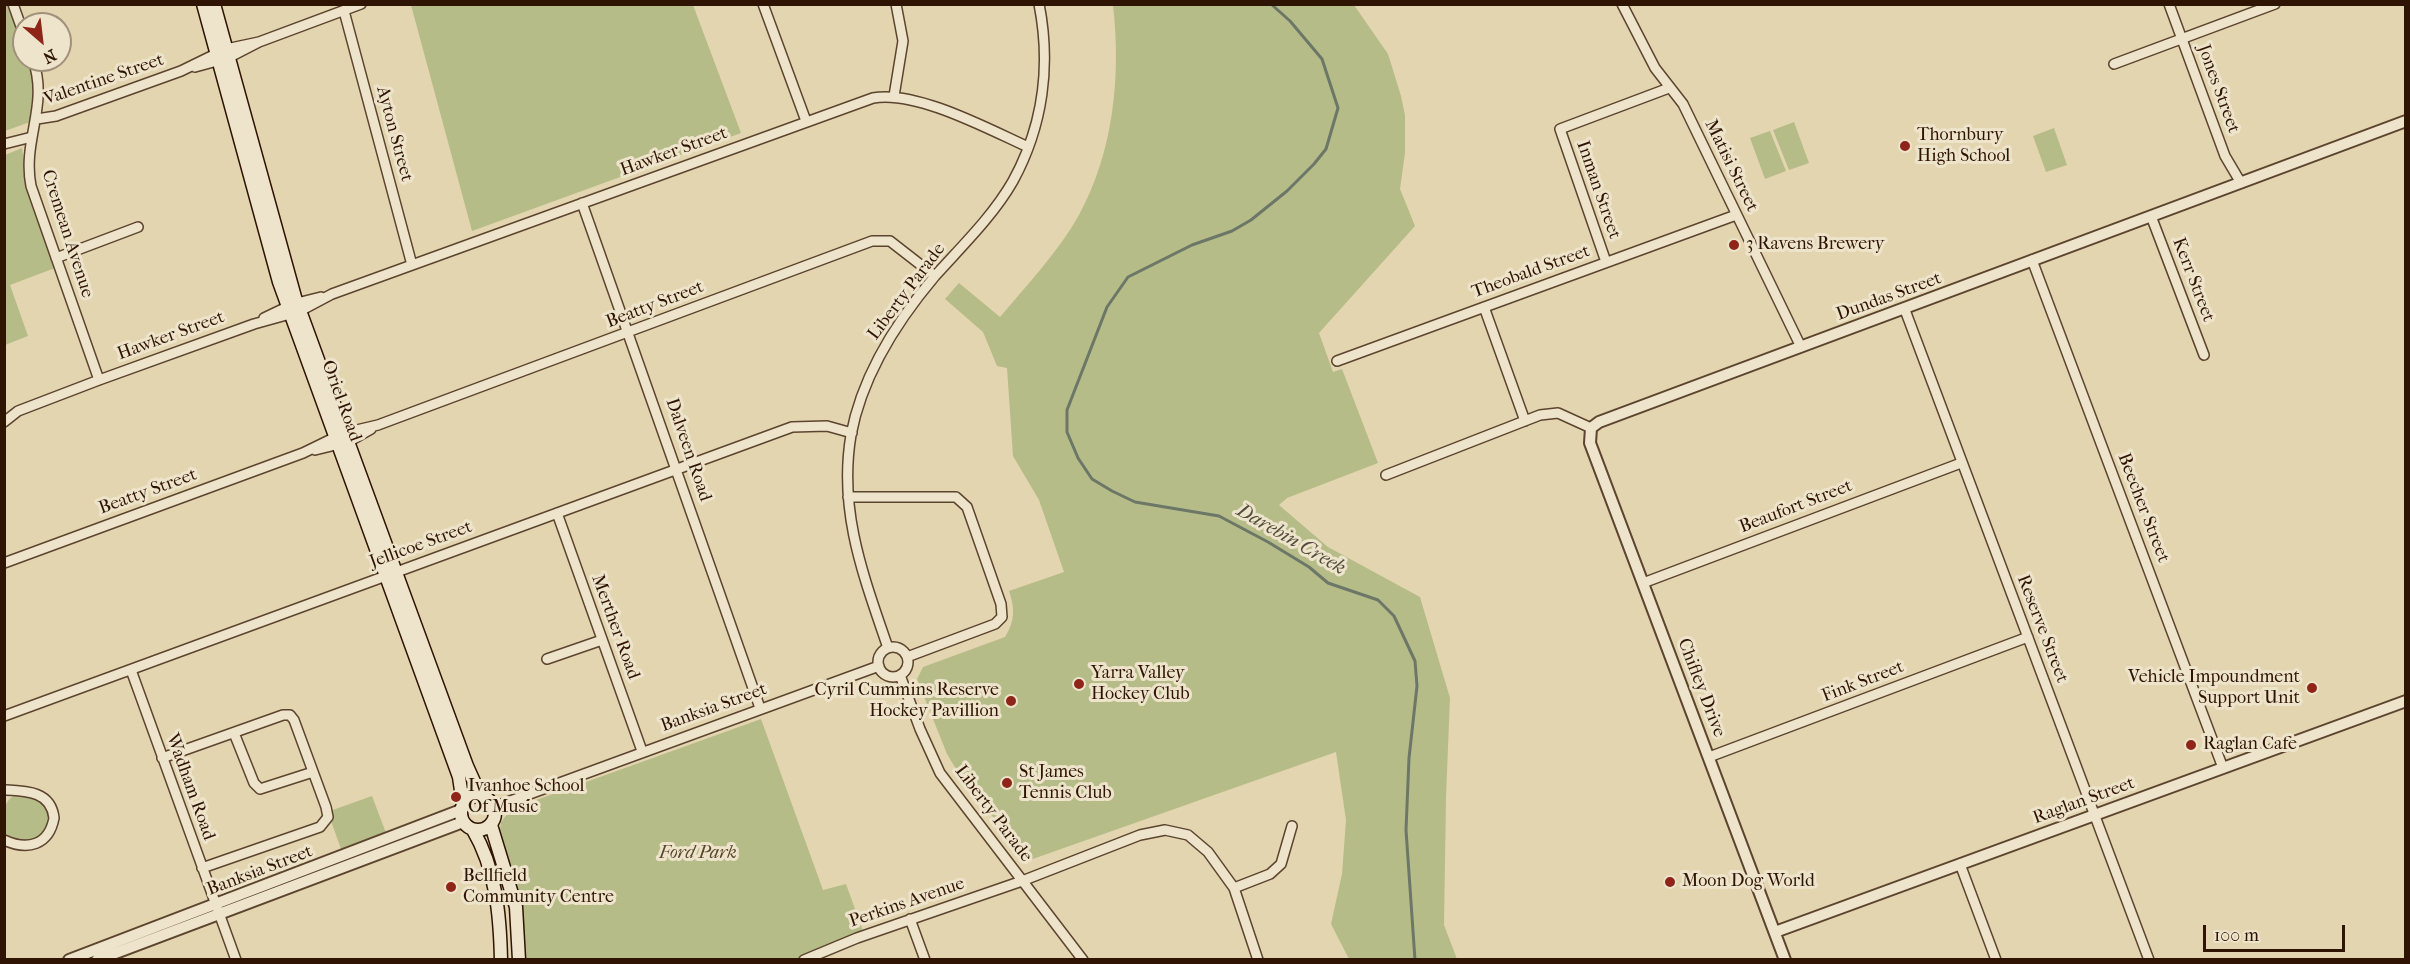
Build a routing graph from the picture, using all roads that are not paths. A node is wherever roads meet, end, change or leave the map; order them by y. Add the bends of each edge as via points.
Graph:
1 (203, 4) edge
2 (214, 4) edge
3 (361, 4) edge
4 (763, 4) edge
5 (896, 4) edge
6 (1039, 4) edge
7 (1622, 4) edge
8 (2169, 4) edge
9 (2275, 4) edge
10 (344, 11) junction
11 (2181, 38) junction
12 (222, 55) junction
13 (2114, 64) dead end
14 (36, 72) edge
15 (1669, 88) junction
16 (894, 96) junction
17 (37, 119) junction
18 (806, 121) junction
19 (2406, 121) edge
20 (32, 137) junction
21 (4, 144) edge
22 (1028, 147) junction
23 (2241, 183) junction
24 (582, 203) junction
25 (1736, 214) junction
26 (2151, 216) junction
27 (138, 227) dead end
28 (56, 258) junction
29 (2032, 260) junction
30 (1606, 262) junction
31 (412, 265) junction
32 (935, 276) junction
33 (1484, 307) junction
34 (294, 309) junction
35 (1905, 310) junction
36 (629, 332) junction
37 (1801, 347) junction
38 (2204, 355) dead end
39 (1337, 361) dead end
40 (99, 380) junction
41 (1525, 421) junction
42 (4, 422) edge
43 (1591, 428) junction
44 (852, 433) junction
45 (341, 439) junction
46 (1961, 463) junction
47 (677, 469) junction
48 (1386, 474) dead end
49 (848, 497) junction
50 (557, 513) junction
51 (4, 563) edge
52 (396, 571) junction
53 (384, 576) junction
54 (1643, 582) junction
55 (2028, 638) junction
56 (602, 640) junction
57 (888, 648) junction
58 (907, 657) junction
59 (547, 659) dead end
60 (879, 666) junction
61 (131, 670) junction
62 (900, 675) junction
63 (2406, 701) edge
64 (760, 708) junction
65 (4, 716) edge
66 (234, 733) junction
67 (642, 751) junction
68 (1709, 757) junction
69 (162, 758) junction
70 (2223, 768) junction
71 (313, 772) junction
72 (4, 790) edge
73 (490, 803) junction
74 (2095, 815) junction
75 (465, 817) junction
76 (491, 825) junction
77 (1292, 826) dead end
78 (4, 840) edge
79 (1960, 864) junction
80 (202, 868) junction
81 (1022, 881) junction
82 (1234, 888) junction
83 (217, 910) junction
84 (910, 920) junction
85 (1775, 932) junction
86 (69, 960) edge
87 (97, 960) edge
88 (236, 960) edge
89 (501, 960) edge
90 (519, 960) edge
91 (804, 960) edge
92 (925, 960) edge
93 (1083, 960) edge
94 (1258, 960) edge
95 (1785, 960) edge
96 (1996, 960) edge
97 (2149, 960) edge

1 - 12 main road, Oriel Road
2 - 12 main road, Oriel Road
3 - 10 street, Valentine Street
4 - 18 street
5 - 16 street via 903,40
6 - 22 street, Liberty Parade via 1044,80
7 - 15 street, Matisi Street via 1644,50
8 - 11 street, Jones Street
9 - 11 street
10 - 12 street, Valentine Street
10 - 31 street, Ayton Street
11 - 13 street
11 - 23 street, Jones Street via 2224,156
12 - 17 street, Valentine Street via 56,117
12 - 34 main road, Oriel Road
14 - 17 street, Cremean Avenue via 40,86
15 - 25 street, Matisi Street via 1683,104
15 - 30 street, Inman Street via 1560,129
16 - 18 street, Hawker Street via 863,101
16 - 22 street, Hawker Street via 917,100
17 - 20 street, Cremean Avenue
18 - 24 street, Hawker Street
19 - 23 street, Dundas Street
20 - 21 street
20 - 28 street, Cremean Avenue via 28,166 31,186
22 - 32 street, Liberty Parade via 995,207
23 - 26 street, Dundas Street
24 - 31 street, Hawker Street
24 - 36 street, Dalveen Road
25 - 30 street, Theobald Street
25 - 37 street, Matisi Street
26 - 29 street, Dundas Street
26 - 38 street, Kerr Street
27 - 28 street
28 - 40 street, Cremean Avenue
29 - 35 street, Dundas Street
29 - 70 street, Beecher Street
30 - 33 street, Theobald Street
31 - 34 street, Hawker Street
32 - 36 street, Beatty Street via 898,245 882,239
32 - 44 street, Liberty Parade via 879,356
33 - 39 street, Theobald Street
33 - 41 street
34 - 40 street, Hawker Street
34 - 45 main road, Oriel Road
35 - 37 street, Dundas Street
35 - 46 street, Reserve Street
36 - 45 street, Beatty Street
36 - 47 street, Dalveen Road
37 - 43 street, Dundas Street
40 - 42 street, Hawker Street via 18,411
41 - 43 street via 1558,414
41 - 48 street
43 - 54 street, Chifley Drive via 1590,442
44 - 47 street, Jellicoe Street via 827,426 792,427
44 - 49 street, Liberty Parade
45 - 51 street, Beatty Street
45 - 52 main road, Oriel Road
45 - 53 main road, Oriel Road
46 - 54 street, Beaufort Street
46 - 55 street, Reserve Street
47 - 50 street, Jellicoe Street
47 - 64 street, Dalveen Road
49 - 57 street, Liberty Parade via 858,562
49 - 58 street via 956,497 967,507 1002,617 995,624
50 - 52 street, Jellicoe Street
50 - 56 street, Merther Road
52 - 53 street, Jellicoe Street
52 - 73 main road, Oriel Road via 467,766
53 - 61 street, Jellicoe Street
53 - 75 main road, Oriel Road via 459,777
54 - 68 street, Chifley Drive
55 - 68 street, Fink Street
55 - 74 street, Reserve Street
56 - 59 street
56 - 67 street, Merther Road
57 - 58 street via 898,648
57 - 60 street via 881,654
58 - 62 street via 907,667
60 - 62 street via 889,676
60 - 64 street, Banksia Street
61 - 65 street, Jellicoe Street
61 - 69 street, Wadham Road
62 - 81 street, Liberty Parade via 940,773
63 - 70 street, Raglan Street
64 - 67 street, Banksia Street
66 - 69 street
66 - 71 street via 260,789
66 - 71 street via 290,715
67 - 73 street, Banksia Street
68 - 85 street, Chifley Drive
69 - 80 street, Wadham Road
70 - 74 street, Raglan Street
71 - 80 street via 328,817 321,827
72 - 78 street via 32,791 42,796 54,818 46,838 34,845 15,845
73 - 75 main road via 473,797
73 - 76 main road via 494,820
74 - 79 street, Raglan Street
74 - 97 street, Reserve Street
75 - 76 main road via 479,831
75 - 83 street, Banksia Street
75 - 89 main road, Oriel Road via 482,845 500,911
76 - 90 main road via 516,907
77 - 82 street via 1281,864 1270,874
79 - 85 street, Raglan Street
79 - 96 street
80 - 83 street, Wadham Road
81 - 82 street, Perkins Avenue via 1140,835 1165,830 1188,835 1208,852
81 - 84 street, Perkins Avenue
81 - 93 street, Liberty Parade
82 - 94 street, Perkins Avenue
83 - 86 street, Banksia Street
83 - 87 street, Banksia Street
83 - 88 street, Wadham Road
84 - 91 street, Perkins Avenue
84 - 92 street
85 - 95 street, Chifley Drive

